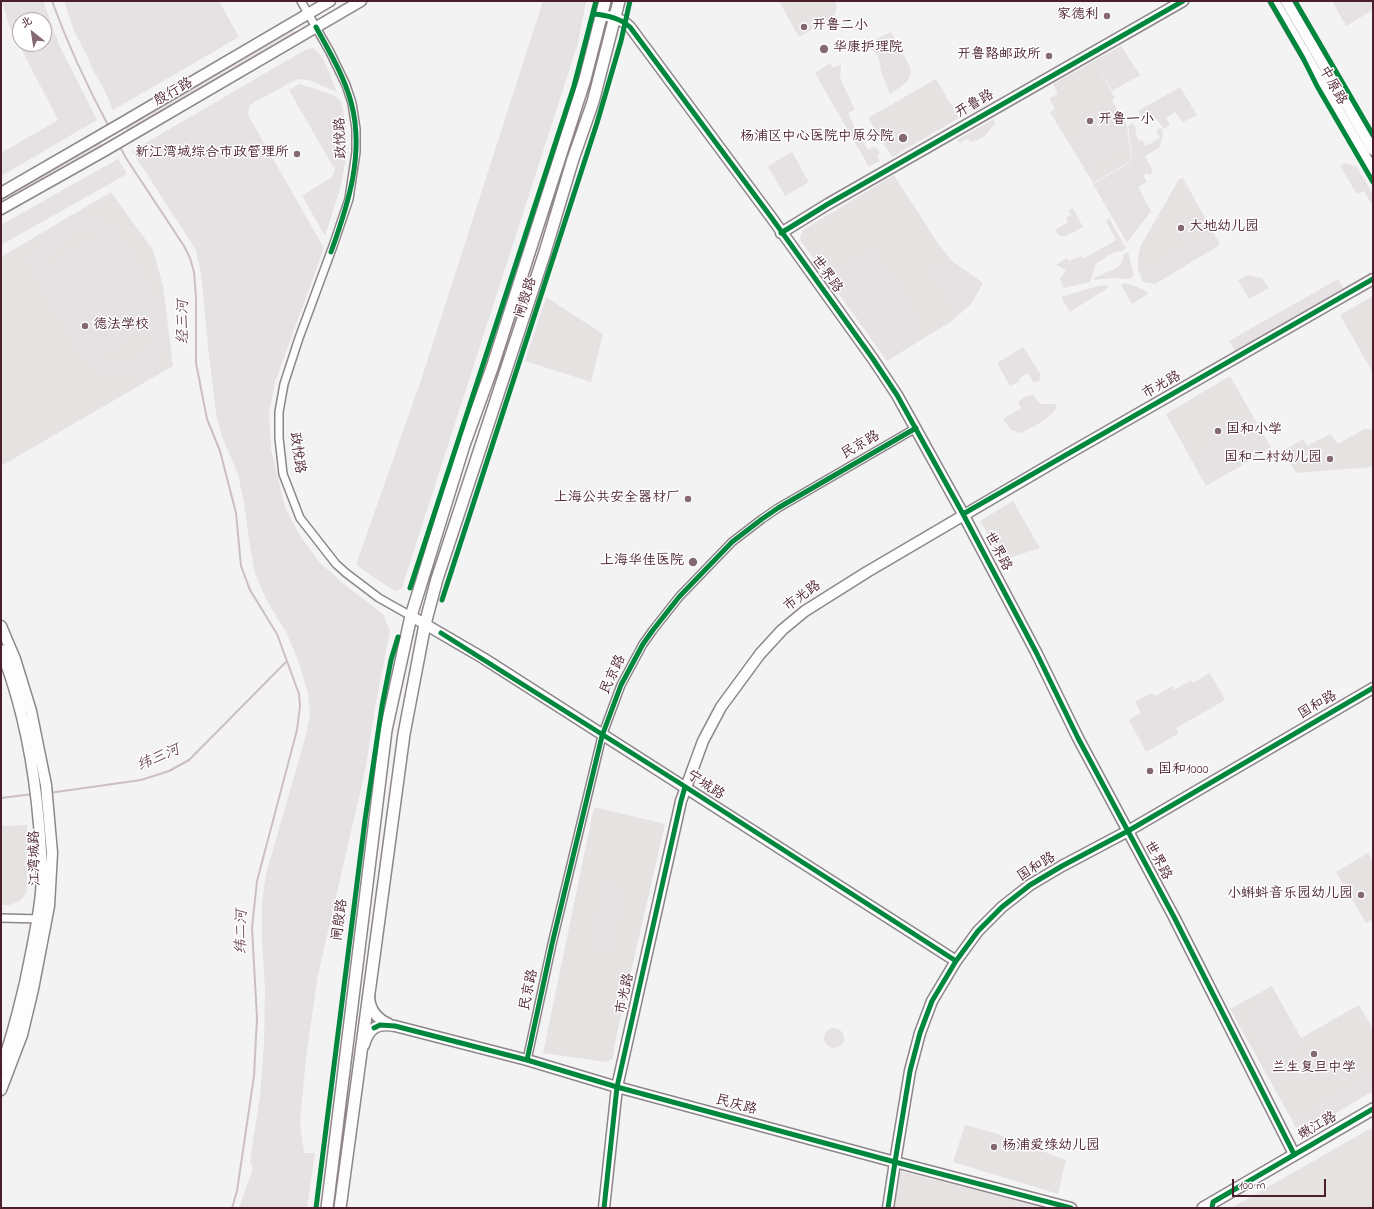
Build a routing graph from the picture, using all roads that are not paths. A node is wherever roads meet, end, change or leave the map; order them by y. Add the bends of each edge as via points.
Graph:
1 (301, 1) edge
2 (330, 1) edge
3 (361, 1) edge
4 (605, 1) edge
5 (619, 1) edge
6 (1183, 1) edge
7 (1274, 1) edge
8 (1286, 1) edge
9 (308, 13) junction
10 (602, 15) junction
11 (616, 18) junction
12 (316, 27) junction
13 (1373, 150) edge
14 (1373, 170) edge
15 (1, 192) edge
16 (1, 209) edge
17 (781, 233) junction
18 (1373, 278) edge
19 (916, 428) junction
20 (963, 514) junction
21 (441, 570) junction
22 (424, 572) junction
23 (411, 616) junction
24 (426, 624) junction
25 (1, 626) edge
26 (1, 650) edge
27 (398, 677) junction
28 (415, 680) junction
29 (1373, 688) edge
30 (602, 736) junction
31 (41, 785) junction
32 (685, 787) junction
33 (1128, 831) junction
34 (1, 918) edge
35 (42, 919) junction
36 (956, 961) junction
37 (369, 994) junction
38 (395, 1026) junction
39 (362, 1054) junction
40 (527, 1060) junction
41 (1, 1067) edge
42 (617, 1087) junction
43 (1, 1090) edge
44 (1373, 1109) edge
45 (1294, 1154) junction
46 (894, 1162) junction
47 (1213, 1205) edge
48 (327, 1208) edge
49 (340, 1208) edge
50 (604, 1208) edge
51 (888, 1208) edge
52 (1071, 1208) edge
53 (1203, 1208) edge

1 - 9 street, 政悦路
2 - 9 street, 殷行路
3 - 12 street, 殷行路
4 - 10 main road, 闸殷路
5 - 11 main road, 闸殷路
6 - 17 street, 开鲁路
7 - 14 street, 中原路
8 - 13 street, 中原路
9 - 12 street, 政悦路
9 - 15 street, 殷行路
10 - 11 street, 世界路
10 - 22 main road, 闸殷路 via 578,101
11 - 17 street, 世界路 via 630,27
11 - 21 main road, 闸殷路 via 593,102
12 - 16 street, 殷行路
12 - 23 street, 政悦路 via 346,85 352,103 356,152 349,199 284,384 279,438 284,474 300,518 336,564 379,598
17 - 19 street, 世界路 via 873,359
18 - 20 street, 市光路
19 - 20 street, 世界路
19 - 30 street, 民京路 via 778,508 732,542 679,597 650,634 621,685
20 - 32 street, 市光路 via 805,611 782,630 760,654 721,707 703,741
20 - 33 street, 世界路
21 - 22 main road via 432,578
21 - 24 main road, 闸殷路
22 - 23 main road, 闸殷路
23 - 24 street, 宁城路
23 - 27 main road, 闸殷路
24 - 28 main road, 闸殷路
24 - 30 street, 宁城路
25 - 31 street, 江湾城路 via 31,711
26 - 31 street, 江湾城路 via 12,680
27 - 28 main road via 404,662 409,660 415,669
27 - 48 main road, 闸殷路 via 386,730
28 - 37 main road, 闸殷路 via 404,734
29 - 33 street, 国和路
30 - 32 street, 宁城路
30 - 40 street, 民京路 via 552,943
31 - 35 street, 江湾城路 via 52,853 51,894
32 - 36 street, 宁城路
32 - 42 street, 市光路
33 - 36 street, 国和路 via 1062,866 1002,907 978,931
33 - 45 street, 世界路
34 - 35 street
35 - 41 street, 江湾城路 via 10,1043
35 - 43 street, 江湾城路 via 42,950 26,1021
36 - 46 street, 国和路 via 932,1001 920,1033 910,1071
37 - 38 street, 民庆路 via 371,1008 376,1016
37 - 39 main road, 闸殷路
38 - 39 street, 民庆路 via 380,1025 372,1029
38 - 40 street, 民庆路
39 - 49 main road, 闸殷路
40 - 42 street, 民庆路
42 - 46 street, 民庆路
42 - 50 street, 市光路
44 - 45 main road, 嫩江路
45 - 47 main road, 嫩江路
46 - 51 street, 国和路
46 - 52 street, 民庆路
47 - 53 main road, 嫩江路

